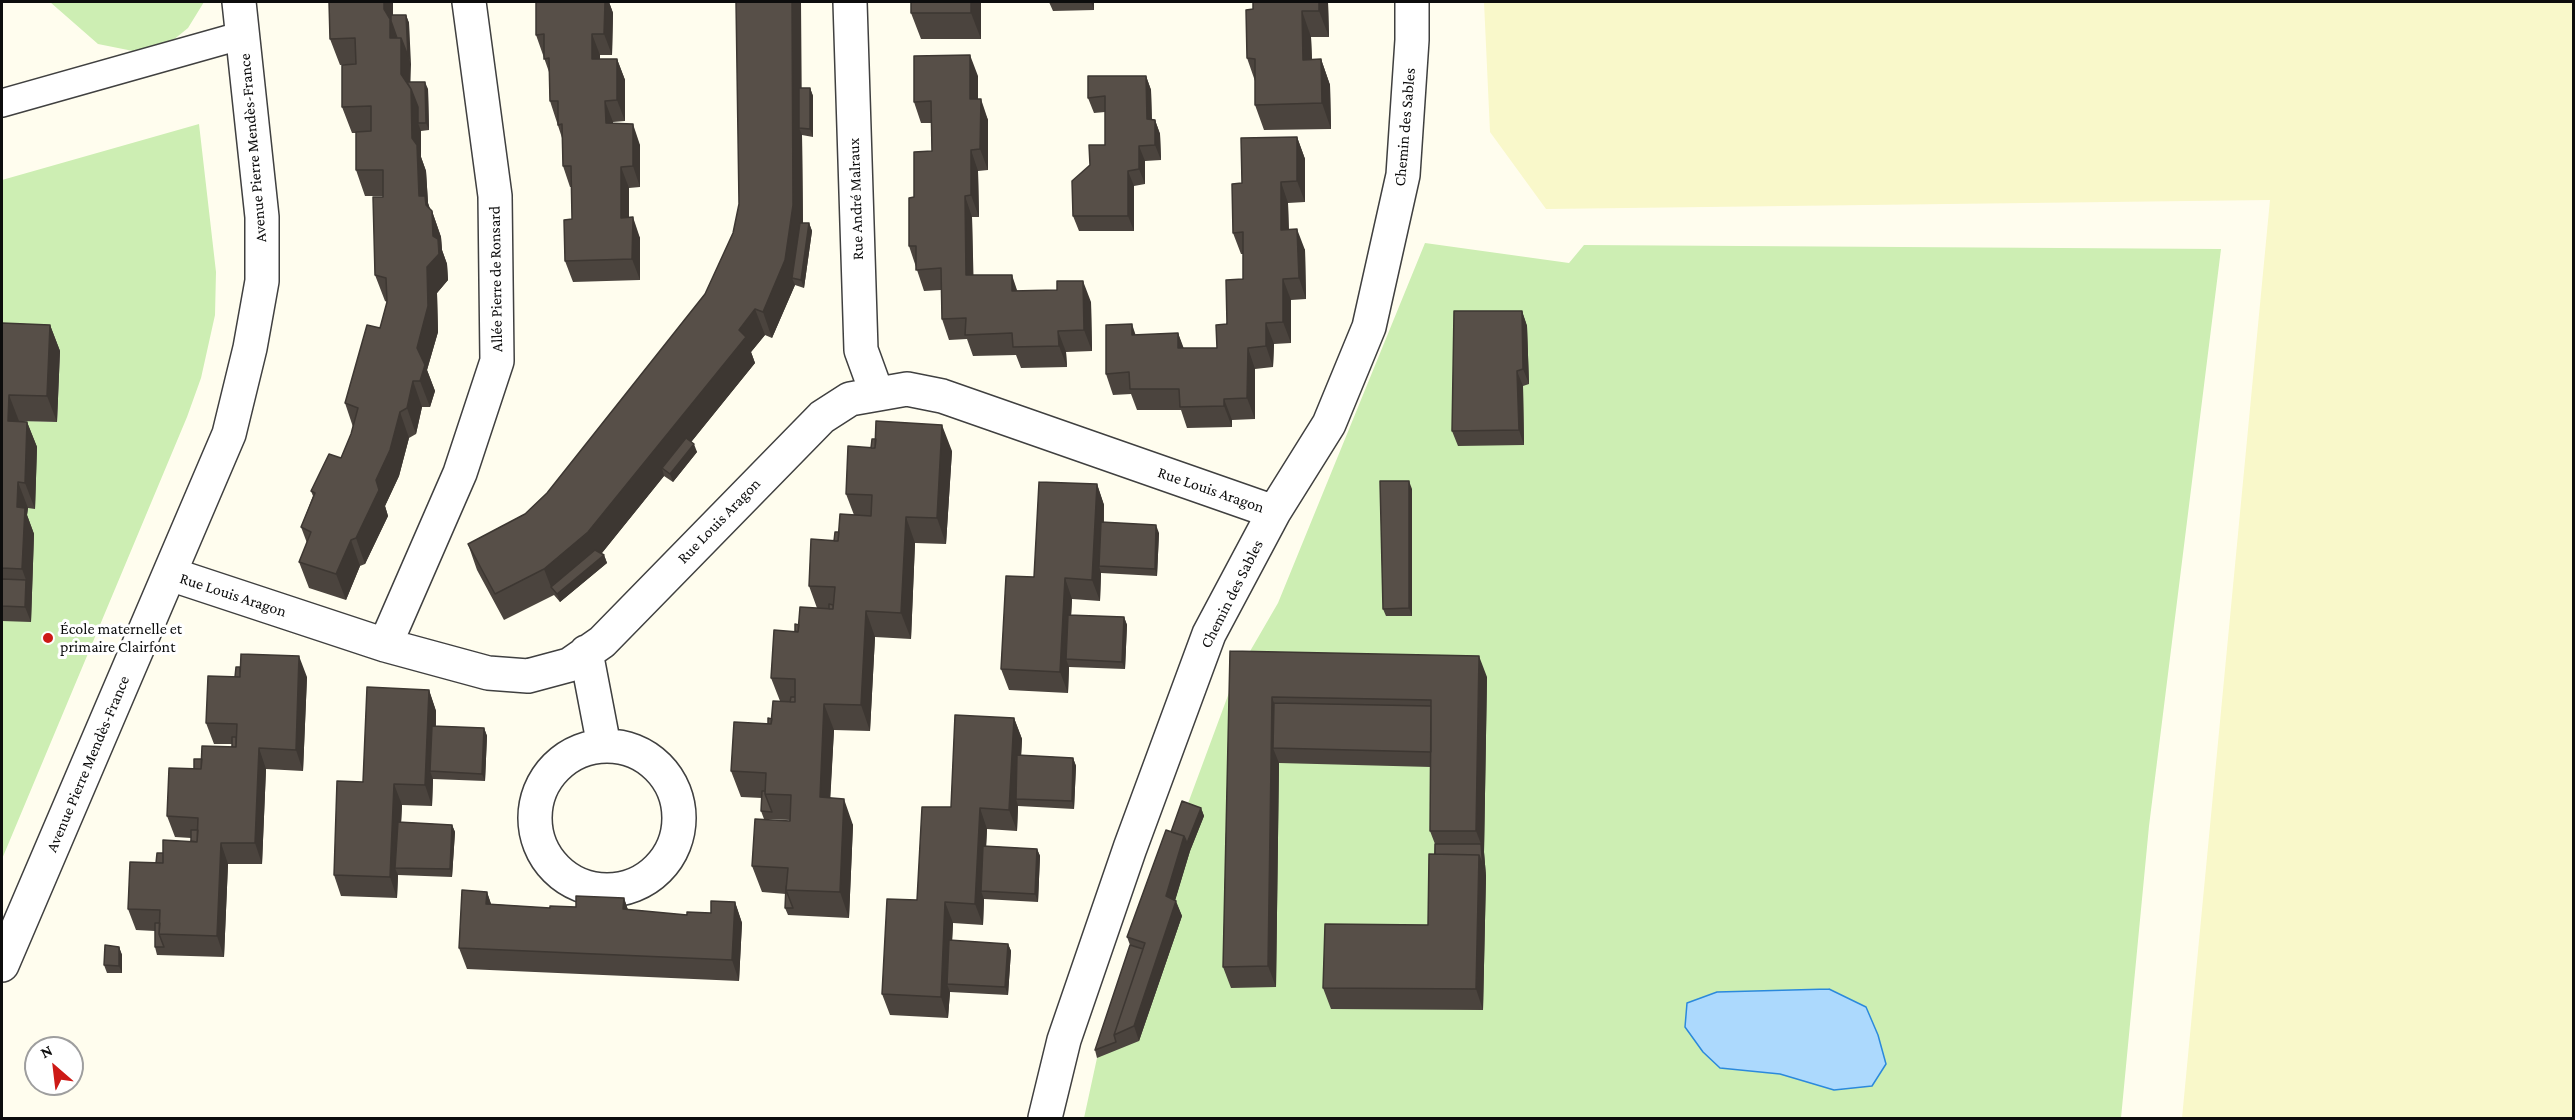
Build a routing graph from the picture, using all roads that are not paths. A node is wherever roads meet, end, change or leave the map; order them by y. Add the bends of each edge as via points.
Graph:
1 (239, 2) edge
2 (469, 2) edge
3 (850, 2) edge
4 (1412, 2) edge
5 (243, 35) junction
6 (2, 103) edge
7 (877, 394) junction
8 (1274, 512) junction
9 (170, 574) junction
10 (385, 645) junction
11 (586, 652) junction
12 (604, 746) junction
13 (2, 966) edge
14 (1045, 1119) edge

1 - 5 street, Avenue Pierre Mendès-France
2 - 10 street, Allée Pierre de Ronsard via 495,195 497,361 460,473
3 - 7 street, Rue André Malraux via 861,350
4 - 8 street, Chemin des Sables via 1403,175 1369,327 1329,424
5 - 6 lane
5 - 9 street, Avenue Pierre Mendès-France via 262,217 261,281 230,434
7 - 8 street, Rue Louis Aragon via 907,389 942,396
7 - 11 street, Rue Louis Aragon via 850,399 822,417 602,642
8 - 14 street, Chemin des Sables via 1209,633 1064,1040
9 - 10 street, Rue Louis Aragon
9 - 13 street, Avenue Pierre Mendès-France
10 - 11 street, Rue Louis Aragon via 488,673 528,676 569,665
11 - 12 street
12 - 12 street via 565,759 539,791 535,812 542,852 554,868 570,881 610,891 630,887 664,864 675,846 680,826 679,805 660,769 625,748

